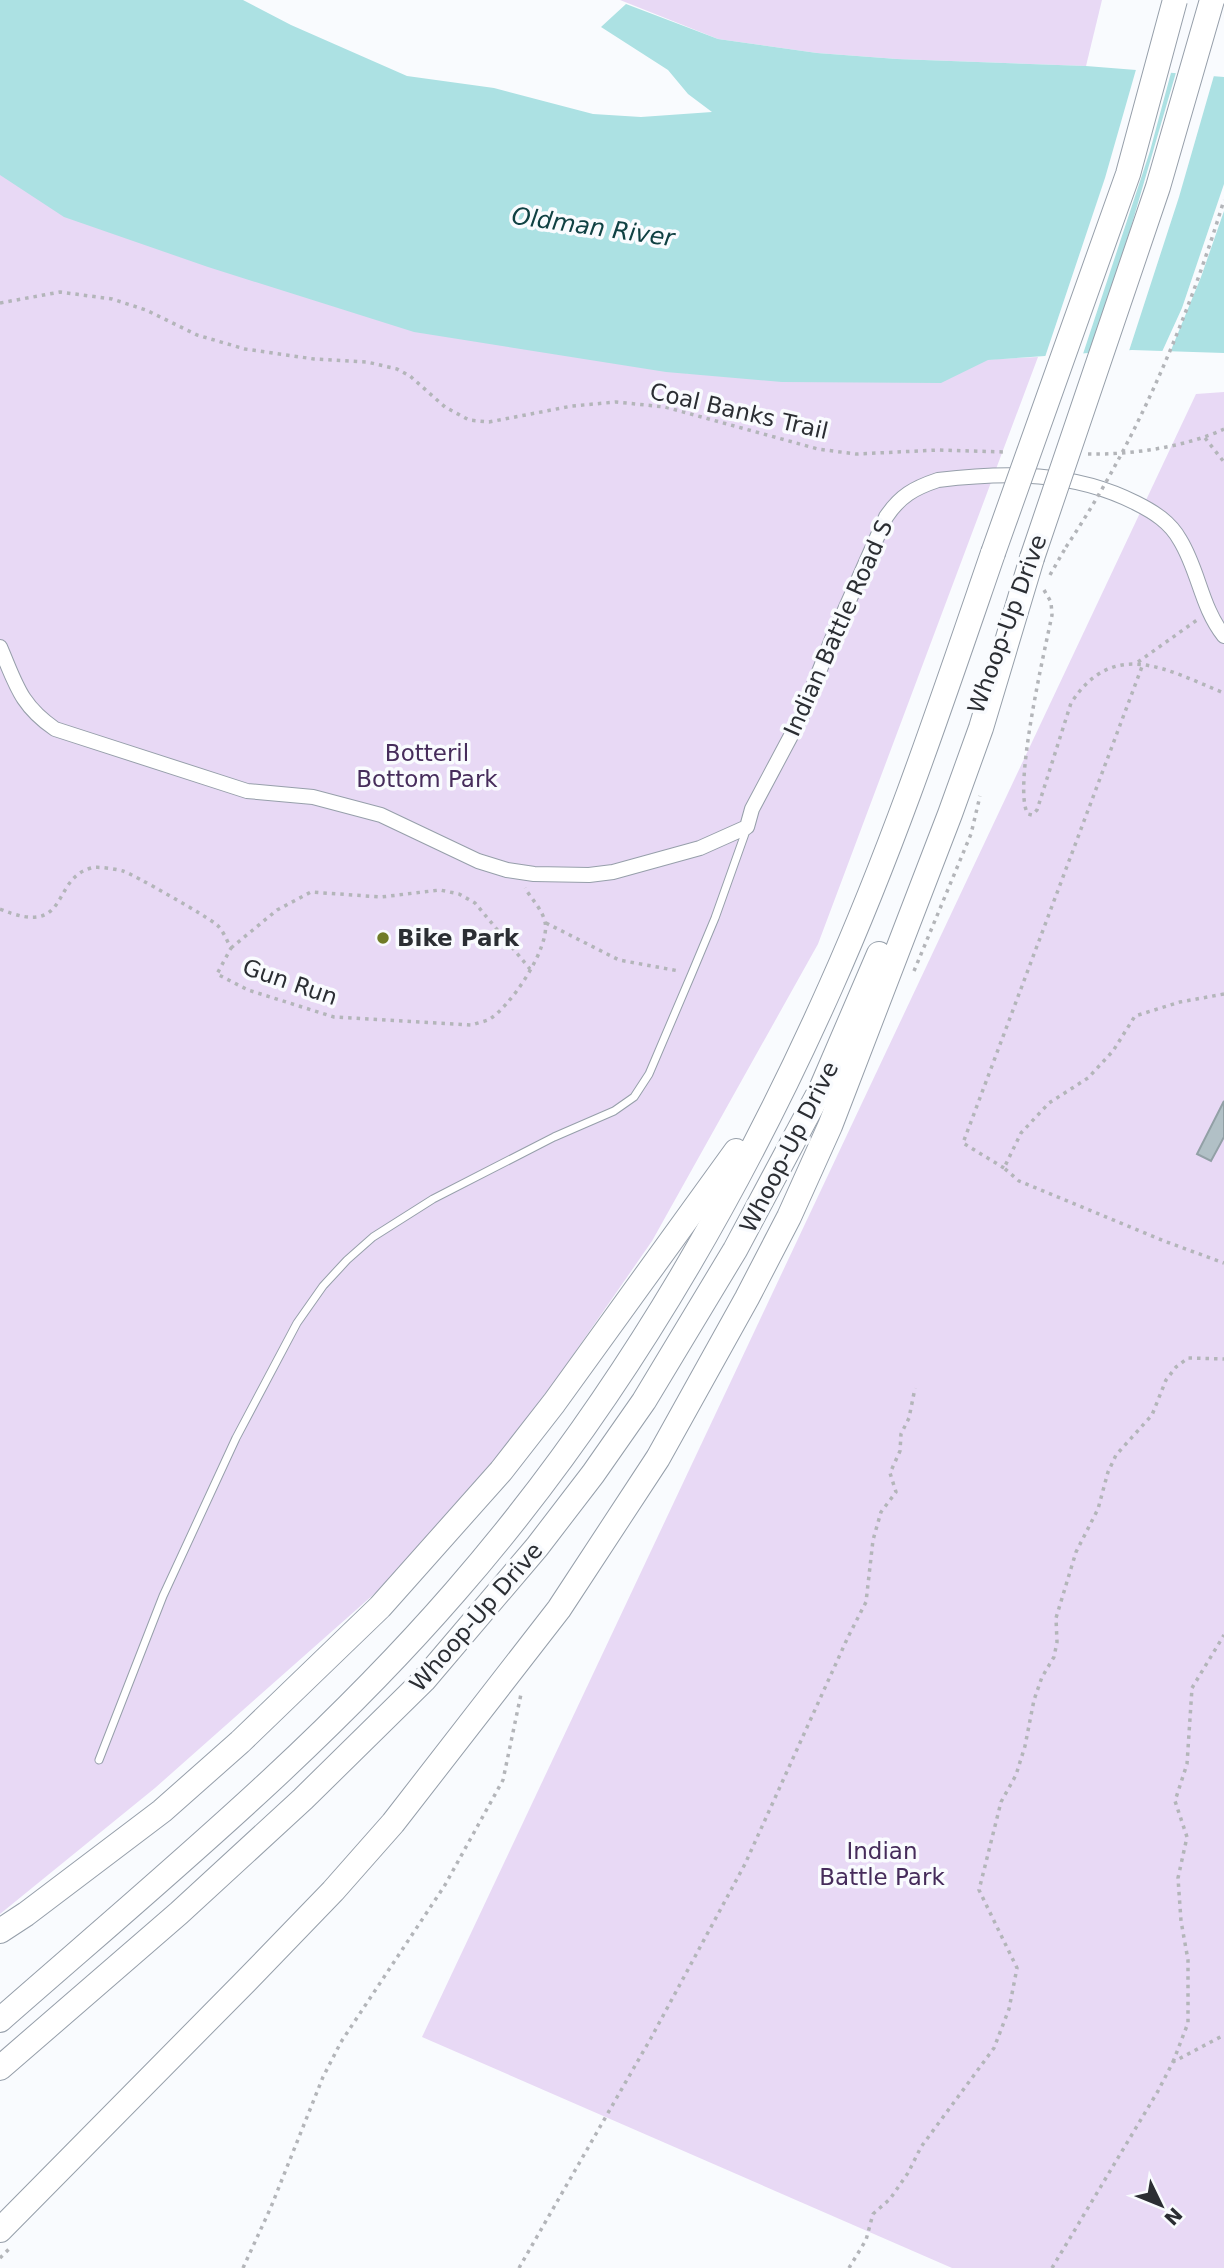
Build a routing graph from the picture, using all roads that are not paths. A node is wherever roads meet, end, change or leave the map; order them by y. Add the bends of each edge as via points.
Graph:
1 (1175, 0) edge
2 (1212, 0) edge
3 (1032, 558) junction
4 (1224, 636) edge
5 (0, 647) edge
6 (747, 827) junction
7 (787, 1079) junction
8 (99, 1760) dead end
9 (0, 1931) edge
10 (0, 2020) edge
11 (0, 2068) edge
12 (0, 2230) edge

1 - 7 highway, Whoop-Up Drive, bridge via 1128,174 931,733 832,984
2 - 3 highway, Whoop-Up Drive, bridge via 1158,187
3 - 11 highway, Whoop-Up Drive via 891,923 821,1089 736,1250 629,1422 537,1547 424,1680 303,1799
3 - 12 highway via 964,777 830,1126 789,1217 658,1458 559,1609 393,1823 333,1891
4 - 6 street, Indian Battle Road S via 1208,612 1181,541 1152,511 1109,491 1048,475 938,480 912,489 886,517 802,715 752,808
5 - 6 street via 22,698 55,729 247,791 313,797 381,815 507,870 613,872 700,848
6 - 8 lane via 692,973 649,1074 634,1097 433,1199 373,1237 323,1286 297,1323 236,1438 163,1596
7 - 9 highway via 554,1403 501,1471 380,1607 162,1811
7 - 10 highway, Whoop-Up Drive via 704,1239 613,1386 456,1591 285,1769

